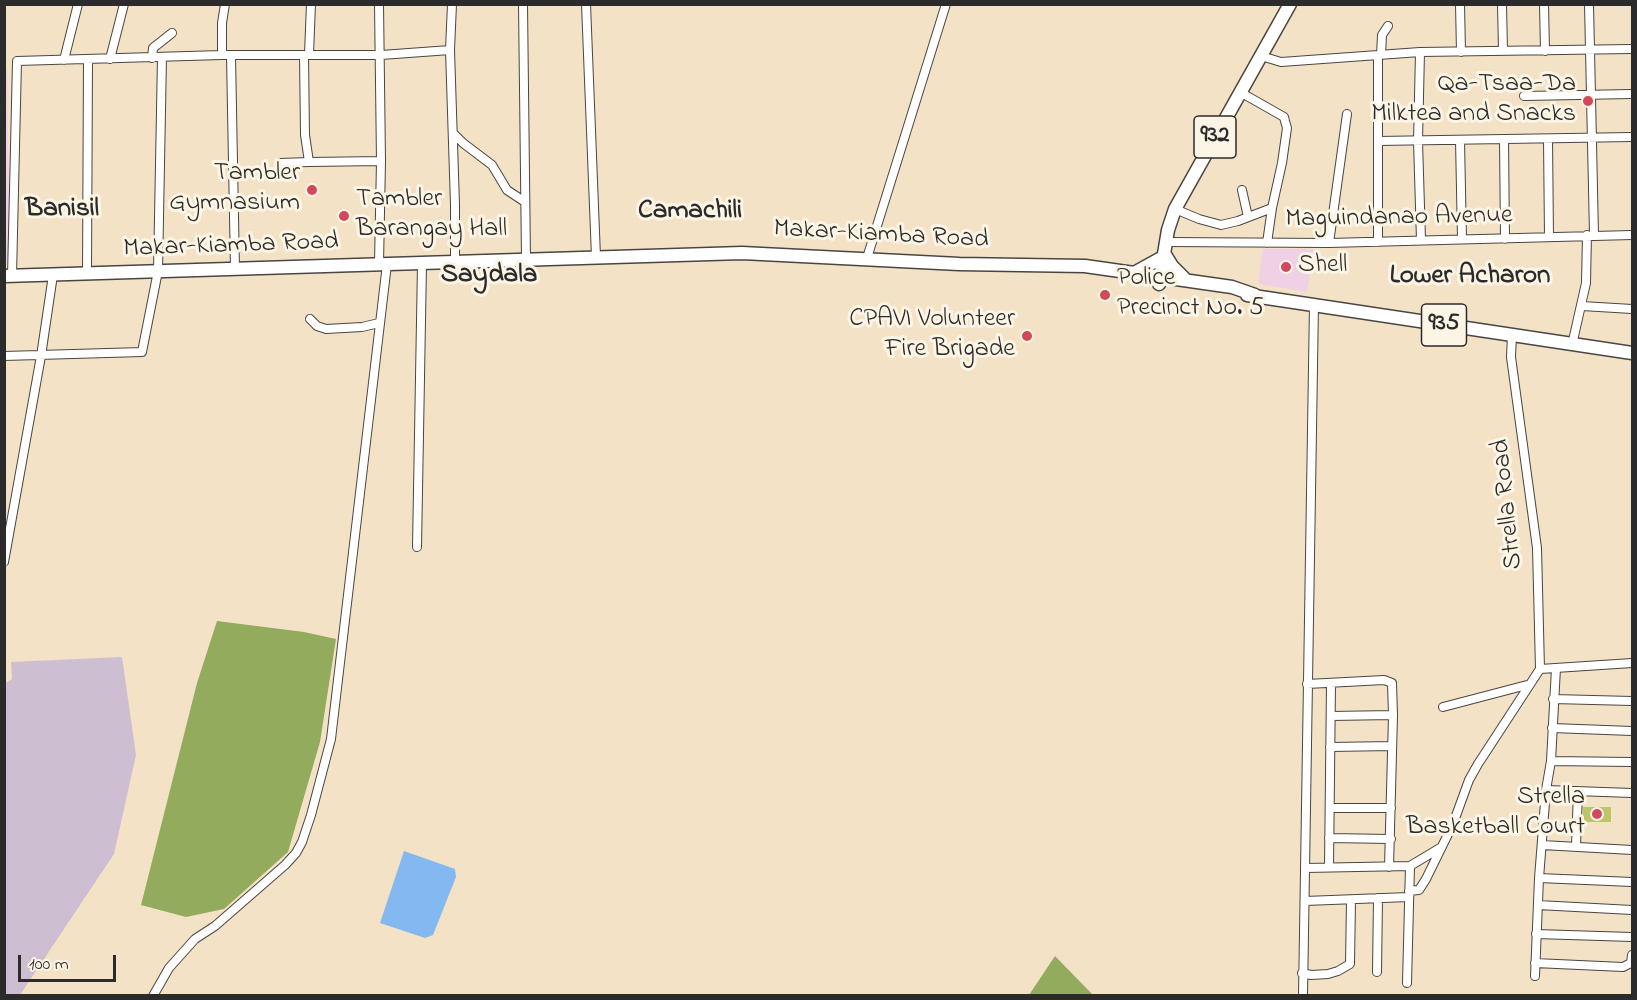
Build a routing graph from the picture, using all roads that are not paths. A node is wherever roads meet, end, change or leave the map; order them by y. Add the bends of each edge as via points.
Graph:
1 (78, 4) edge
2 (124, 4) edge
3 (225, 4) edge
4 (311, 4) edge
5 (379, 4) edge
6 (452, 4) edge
7 (523, 4) edge
8 (586, 4) edge
9 (946, 4) edge
10 (1290, 4) edge
11 (1460, 4) edge
12 (1502, 4) edge
13 (1544, 4) edge
14 (1589, 4) edge
15 (1388, 26) dead end
16 (172, 33) dead end
17 (1632, 49) edge
18 (450, 50) junction
19 (1503, 51) junction
20 (1545, 51) junction
21 (1591, 51) junction
22 (1420, 52) junction
23 (1461, 52) junction
24 (306, 54) junction
25 (381, 55) junction
26 (222, 56) junction
27 (231, 56) junction
28 (1261, 56) junction
29 (1380, 56) junction
30 (162, 57) junction
31 (152, 58) junction
32 (88, 59) junction
33 (110, 59) junction
34 (64, 60) junction
35 (1240, 92) junction
36 (1592, 94) junction
37 (1632, 94) edge
38 (1524, 96) dead end
39 (1347, 114) dead end
40 (453, 133) junction
41 (1632, 137) edge
42 (1591, 138) junction
43 (1504, 139) junction
44 (1548, 139) junction
45 (1460, 140) junction
46 (1378, 141) junction
47 (1419, 141) junction
48 (381, 161) junction
49 (309, 162) junction
50 (280, 163) dead end
51 (1242, 190) dead end
52 (525, 202) junction
53 (1272, 208) junction
54 (1175, 210) junction
55 (1248, 217) junction
56 (1591, 235) junction
57 (1632, 235) edge
58 (1549, 237) junction
59 (1462, 239) junction
60 (1505, 239) junction
61 (1421, 240) junction
62 (1378, 242) junction
63 (1267, 243) junction
64 (1329, 243) junction
65 (1164, 251) junction
66 (596, 257) junction
67 (867, 258) junction
68 (526, 259) junction
69 (455, 262) junction
70 (383, 264) junction
71 (422, 264) junction
72 (1035, 266) junction
73 (235, 269) junction
74 (158, 271) junction
75 (1134, 273) junction
76 (87, 274) junction
77 (53, 275) junction
78 (8, 276) edge
79 (1186, 280) junction
80 (1160, 281) junction
81 (1255, 295) junction
82 (1314, 304) junction
83 (1582, 306) junction
84 (1632, 309) edge
85 (310, 319) dead end
86 (379, 323) junction
87 (1512, 336) junction
88 (1572, 345) junction
89 (1632, 353) edge
90 (4, 356) edge
91 (41, 356) junction
92 (417, 547) dead end
93 (4, 561) edge
94 (1632, 663) edge
95 (1556, 668) junction
96 (1540, 669) junction
97 (1307, 684) junction
98 (1331, 684) junction
99 (1527, 685) junction
100 (1553, 699) junction
101 (1632, 701) edge
102 (1443, 707) dead end
103 (1394, 715) junction
104 (1331, 716) junction
105 (1552, 728) junction
106 (1632, 731) edge
107 (1392, 746) junction
108 (1330, 747) junction
109 (1551, 761) junction
110 (1632, 762) edge
111 (1546, 790) junction
112 (1578, 791) junction
113 (1632, 793) edge
114 (1330, 808) junction
115 (1391, 808) junction
116 (1329, 838) junction
117 (1390, 839) junction
118 (1542, 845) junction
119 (1576, 846) junction
120 (1441, 848) junction
121 (1632, 850) edge
122 (1410, 866) junction
123 (1329, 867) junction
124 (1389, 867) junction
125 (1305, 868) junction
126 (1539, 878) junction
127 (1632, 882) edge
128 (1409, 894) junction
129 (1378, 898) junction
130 (1351, 900) junction
131 (1305, 901) junction
132 (1538, 905) junction
133 (1632, 910) edge
134 (1536, 934) junction
135 (1632, 937) edge
136 (1632, 955) edge
137 (1535, 963) junction
138 (1377, 972) dead end
139 (1302, 973) junction
140 (1535, 976) dead end
141 (1407, 983) dead end
142 (153, 996) edge
143 (1303, 996) edge

1 - 34 street
2 - 33 street
3 - 26 street
4 - 24 street
5 - 25 street
6 - 18 street
7 - 52 street
8 - 66 street
9 - 67 street
10 - 28 main road, 932
11 - 23 street
12 - 19 street
13 - 20 street
14 - 21 street
15 - 29 street via 1382,35
16 - 31 street via 153,48
17 - 21 street
18 - 25 street
18 - 40 street
19 - 20 street
19 - 23 street
20 - 21 street
21 - 36 street
22 - 23 street
22 - 29 street
22 - 47 street
24 - 25 street
24 - 27 street
24 - 49 street
25 - 48 street
26 - 27 street
26 - 30 street
27 - 73 street
28 - 29 street via 1281,62
28 - 35 main road, 932
29 - 46 street
30 - 31 street
30 - 74 street
31 - 33 street
32 - 33 street
32 - 34 street
32 - 76 street
34 - 78 street via 17,61
35 - 53 street via 1284,117 1287,128
35 - 54 main road, 932
36 - 37 street
36 - 38 street
36 - 42 street
39 - 64 street
40 - 52 street via 492,165 507,190
40 - 69 street
41 - 42 street
42 - 44 street
42 - 56 street
43 - 44 street
43 - 45 street
43 - 60 street
44 - 58 street
45 - 47 street
45 - 59 street
46 - 47 street
46 - 62 street
47 - 61 street
48 - 49 street
48 - 70 street
49 - 50 street
51 - 55 street
52 - 68 street
53 - 55 street
53 - 63 street
54 - 55 street via 1221,225
54 - 65 main road, 932
56 - 57 street, Maguindanao Avenue
56 - 58 street, Maguindanao Avenue
56 - 83 street
58 - 60 street, Maguindanao Avenue
59 - 60 street, Maguindanao Avenue
59 - 61 street, Maguindanao Avenue
61 - 62 street, Maguindanao Avenue
62 - 64 street, Maguindanao Avenue
63 - 64 street, Maguindanao Avenue
63 - 65 street, Maguindanao Avenue
65 - 75 main road
65 - 79 main road
65 - 80 main road, 932
66 - 67 main road, Makar-Kiamba Road / 935 via 742,253
66 - 68 main road, Makar-Kiamba Road / 935
67 - 72 main road, Makar-Kiamba Road / 935
68 - 69 main road, Makar-Kiamba Road / 935
69 - 71 main road, Makar-Kiamba Road / 935
70 - 71 main road, Makar-Kiamba Road / 935
70 - 73 main road, Makar-Kiamba Road / 935
70 - 86 street
71 - 92 street
72 - 75 main road, Makar-Kiamba Road / 935 via 1061,264
72 - 80 main road, Makar-Kiamba Road / 935 via 1059,272
73 - 74 main road, Makar-Kiamba Road / 935
74 - 76 main road, Makar-Kiamba Road / 935
74 - 91 street via 142,352
75 - 80 main road, Makar-Kiamba Road / 935
76 - 77 main road, Makar-Kiamba Road / 935
77 - 78 main road, Makar-Kiamba Road / 935
77 - 91 street
79 - 80 main road, Makar-Kiamba Road / 935
79 - 81 main road, Makar-Kiamba Road / 935
80 - 81 main road, Makar-Kiamba Road / 935 via 1232,295
81 - 82 main road, Makar-Kiamba Road / 935
82 - 87 main road, Makar-Kiamba Road / 935
82 - 97 street
83 - 84 street
83 - 88 street
85 - 86 street via 326,329
86 - 142 street via 331,739 302,842 290,859 195,939
87 - 88 main road, Makar-Kiamba Road / 935
87 - 96 street, Strella Road via 1511,357 1537,548
88 - 89 main road, Makar-Kiamba Road / 935
90 - 91 street
91 - 93 street
94 - 95 street
95 - 96 street
95 - 100 street
96 - 99 street
97 - 98 street
97 - 125 street
98 - 103 street via 1390,681
98 - 104 street
99 - 102 street
99 - 120 street via 1469,780
100 - 101 street
100 - 105 street
103 - 104 street
103 - 107 street
104 - 108 street
105 - 106 street
105 - 109 street
107 - 108 street
107 - 115 street
108 - 114 street
109 - 110 street
109 - 111 street
111 - 112 street
111 - 118 street
112 - 113 street
112 - 119 street
114 - 115 street
114 - 116 street
115 - 117 street
116 - 117 street
116 - 123 street
117 - 124 street
118 - 119 street
118 - 126 street
119 - 121 street
120 - 122 street
120 - 128 street via 1420,889
122 - 124 street
122 - 128 street
123 - 124 street
123 - 125 street
125 - 131 street
126 - 127 street
126 - 132 street
128 - 129 street
128 - 141 street
129 - 130 street
129 - 138 street
130 - 131 street
130 - 139 street via 1350,964 1328,974
131 - 139 street
132 - 133 street
132 - 134 street
134 - 135 street
134 - 137 street
136 - 137 street via 1631,963 1623,967
137 - 140 street
139 - 143 street

